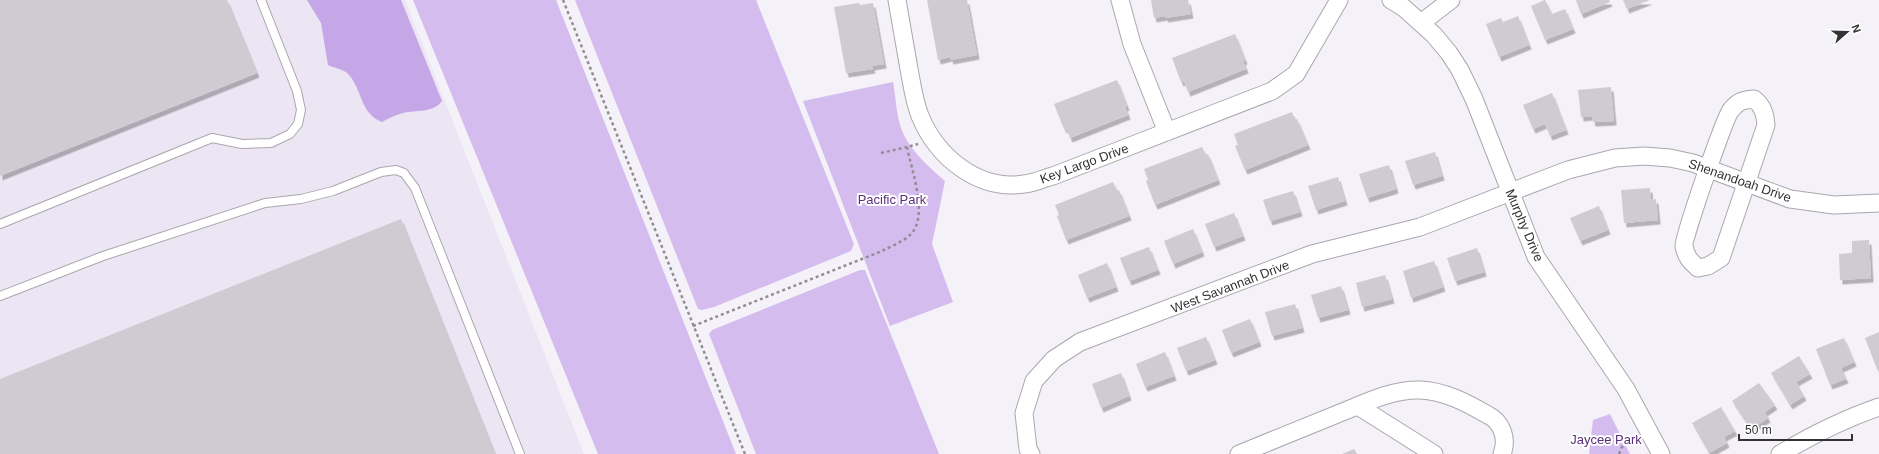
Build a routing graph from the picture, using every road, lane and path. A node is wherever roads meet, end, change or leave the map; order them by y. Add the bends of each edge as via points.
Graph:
1 (261, 0) edge
2 (563, 0) edge
3 (897, 0) edge
4 (1120, 0) edge
5 (1339, 0) edge
6 (1391, 0) edge
7 (1451, 0) edge
8 (1421, 23) junction
9 (1167, 132) junction
10 (933, 139) junction
11 (907, 147) junction
12 (881, 153) dead end
13 (1708, 168) junction
14 (1747, 184) junction
15 (1510, 191) junction
16 (1879, 203) edge
17 (0, 224) edge
18 (0, 296) edge
19 (693, 326) junction
20 (1358, 406) junction
21 (1879, 407) edge
22 (1628, 443) dead end
23 (520, 454) edge
24 (745, 454) edge
25 (1031, 454) edge
26 (1239, 454) edge
27 (1434, 454) edge
28 (1502, 454) edge
29 (1619, 454) edge
30 (1661, 454) edge
31 (1780, 454) edge

1 - 17 lane via 297,91 301,110 298,124 290,134 271,143 242,144 212,138
2 - 19 path
3 - 10 street, Key Largo Drive via 913,90 920,116
4 - 9 street via 1132,44
5 - 9 street, Key Largo Drive via 1296,74 1272,91
6 - 8 street, Murphy Drive
7 - 8 street
8 - 15 street, Murphy Drive via 1449,52 1466,80
9 - 10 street, Key Largo Drive via 1053,176 1024,184 998,184 971,175 948,159
10 - 11 path
11 - 12 path
11 - 19 path via 919,208 917,224 904,240
13 - 14 street, Shenandoah Drive
13 - 14 street via 1730,111 1741,100 1754,99 1761,105 1766,125
13 - 14 street via 1684,244 1688,260 1698,268 1722,258
13 - 15 street, Shenandoah Drive via 1670,158 1615,158 1568,170
14 - 16 street, Shenandoah Drive via 1790,199 1826,204
15 - 25 street, West Savannah Drive via 1420,227 1312,254 1080,342 1054,359 1034,381 1024,413 1028,449
15 - 30 street, Murphy Drive via 1536,257 1626,389
18 - 23 lane via 102,256 265,202 301,200 333,191 381,172 396,170 404,173 415,188
19 - 24 path
20 - 26 street
20 - 27 street
20 - 28 street via 1392,394 1420,390 1458,398 1491,417 1498,424 1503,432
21 - 31 street via 1816,433
22 - 29 path via 1622,447

